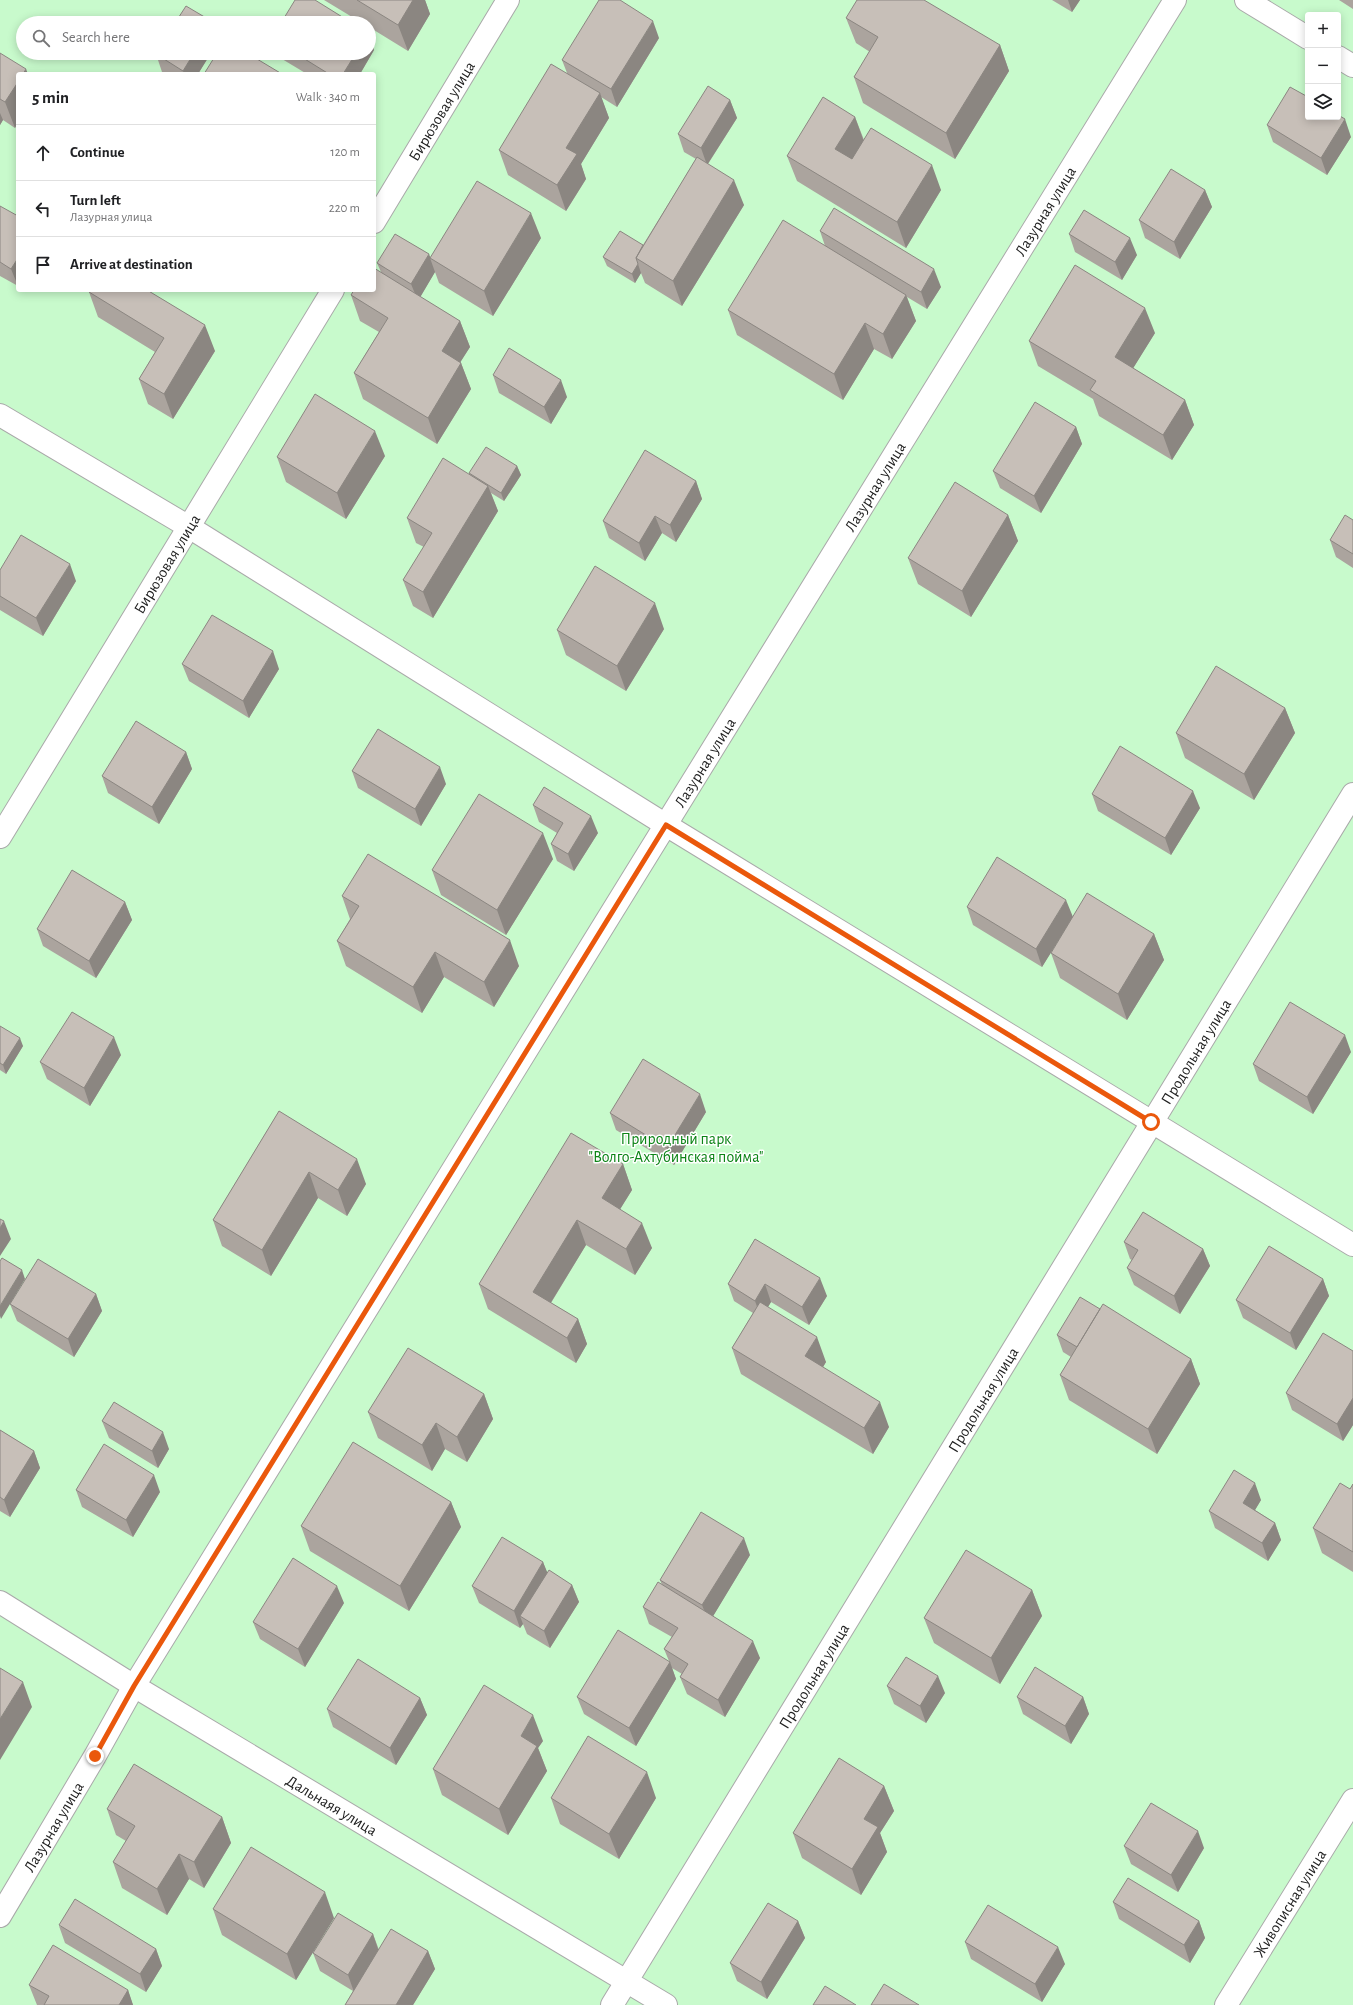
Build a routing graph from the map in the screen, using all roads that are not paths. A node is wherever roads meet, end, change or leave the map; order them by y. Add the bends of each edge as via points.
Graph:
1 (508, 0) edge
2 (1175, 0) edge
3 (1246, 0) edge
4 (1305, 36) edge
5 (1341, 59) edge
6 (1353, 66) edge
7 (376, 219) edge
8 (331, 292) edge
9 (0, 415) edge
10 (189, 527) junction
11 (1353, 794) edge
12 (666, 825) junction
13 (0, 837) edge
14 (1151, 1122) junction
15 (1353, 1245) edge
16 (0, 1602) edge
17 (134, 1686) junction
18 (1353, 1800) edge
19 (0, 1916) edge
20 (626, 1981) junction
21 (612, 2005) edge
22 (666, 2005) edge
23 (1226, 2005) edge

1 - 7 street, Бирюзовая улица
2 - 12 street, Лазурная улица
3 - 4 street
5 - 6 street
8 - 10 street, Бирюзовая улица
9 - 10 street
10 - 12 street
10 - 13 street, Бирюзовая улица
11 - 14 street, Продольная улица
12 - 14 street
12 - 17 street, Лазурная улица
14 - 15 street
14 - 20 street, Продольная улица
16 - 17 street, Дальнаяя улица
17 - 19 street, Лазурная улица
17 - 20 street, Дальнаяя улица
18 - 23 street, Живописная улица
20 - 21 street, Продольная улица
20 - 22 street, Дальнаяя улица

